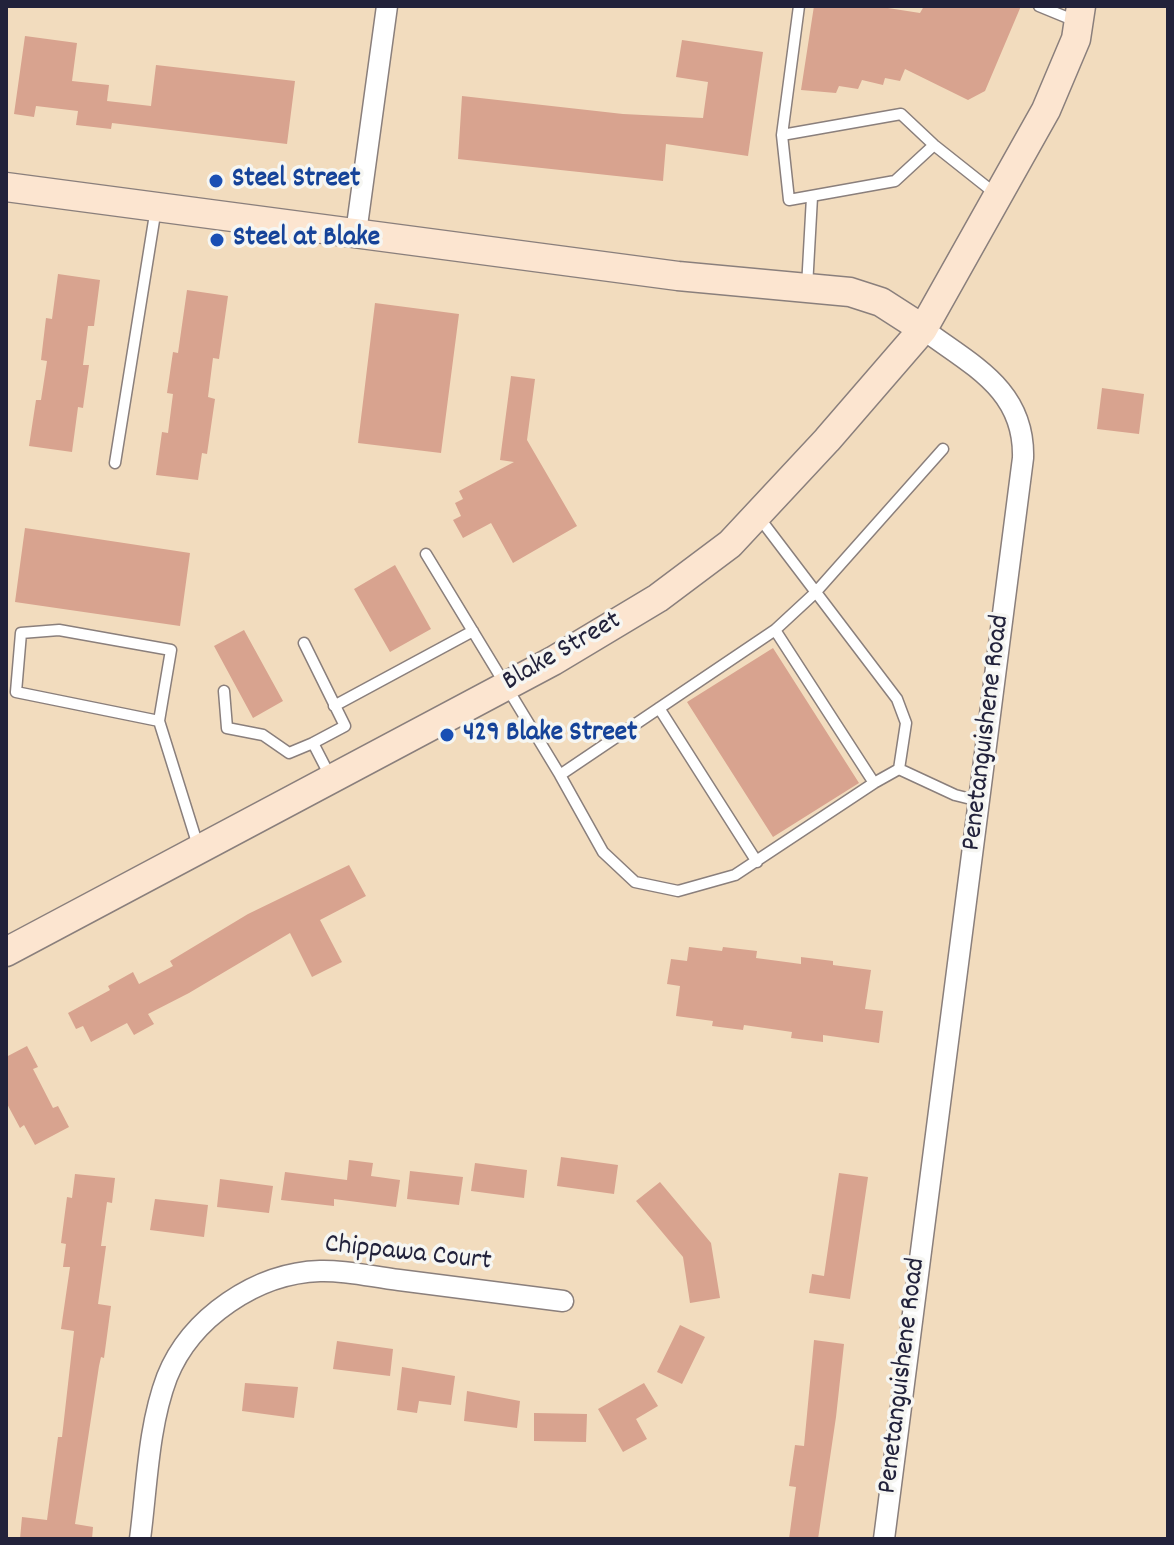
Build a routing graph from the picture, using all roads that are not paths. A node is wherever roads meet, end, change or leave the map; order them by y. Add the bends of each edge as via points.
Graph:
1 (387, 6) edge
2 (799, 6) edge
3 (1039, 6) edge
4 (1080, 14) edge
5 (782, 135) junction
6 (934, 145) junction
7 (6, 187) edge
8 (812, 197) junction
9 (999, 197) junction
10 (156, 207) junction
11 (356, 233) junction
12 (807, 287) junction
13 (923, 329) junction
14 (943, 449) dead end
15 (115, 463) dead end
16 (757, 515) junction
17 (426, 554) dead end
18 (815, 593) junction
19 (775, 630) junction
20 (473, 631) junction
21 (304, 643) dead end
22 (506, 687) junction
23 (224, 691) dead end
24 (334, 706) junction
25 (659, 708) junction
26 (159, 721) junction
27 (313, 743) junction
28 (899, 769) junction
29 (560, 775) junction
30 (332, 780) junction
31 (874, 783) junction
32 (979, 801) junction
33 (199, 851) junction
34 (757, 862) junction
35 (6, 952) edge
36 (563, 1301) dead end
37 (140, 1539) edge
38 (884, 1539) edge

1 - 11 street
2 - 5 lane
3 - 4 lane
4 - 9 main road via 1076,39 1046,110
5 - 6 lane via 901,114
5 - 8 lane via 789,200
6 - 8 lane via 895,181
6 - 9 lane
7 - 10 main road
8 - 12 lane
9 - 13 main road
10 - 11 main road
10 - 15 lane
11 - 12 main road via 678,276
12 - 13 main road via 866,295
13 - 16 main road, Blake Street
13 - 32 street, Penetanguishene Road via 998,386 1023,437 1022,480
14 - 18 lane
16 - 18 lane
16 - 22 main road, Blake Street via 730,544 658,598
17 - 20 lane
18 - 19 lane
18 - 28 lane via 897,699 906,723
19 - 25 lane
19 - 31 lane
20 - 22 lane
20 - 24 lane
21 - 24 lane
22 - 29 lane
22 - 30 main road, Blake Street
23 - 27 lane via 227,728 263,735 289,753
24 - 27 lane via 345,726
25 - 29 lane
25 - 34 lane
26 - 26 lane via 16,692 21,633 59,630 171,650
26 - 33 lane
27 - 30 lane
28 - 31 lane
28 - 32 lane
29 - 34 lane via 603,852 635,882 678,891 735,875
30 - 33 main road, Blake Street
31 - 34 lane
32 - 38 street, Penetanguishene Road
33 - 35 main road, Blake Street
36 - 37 street, Chippawa Court via 320,1271 277,1278 244,1291 213,1314 168,1374 157,1410

